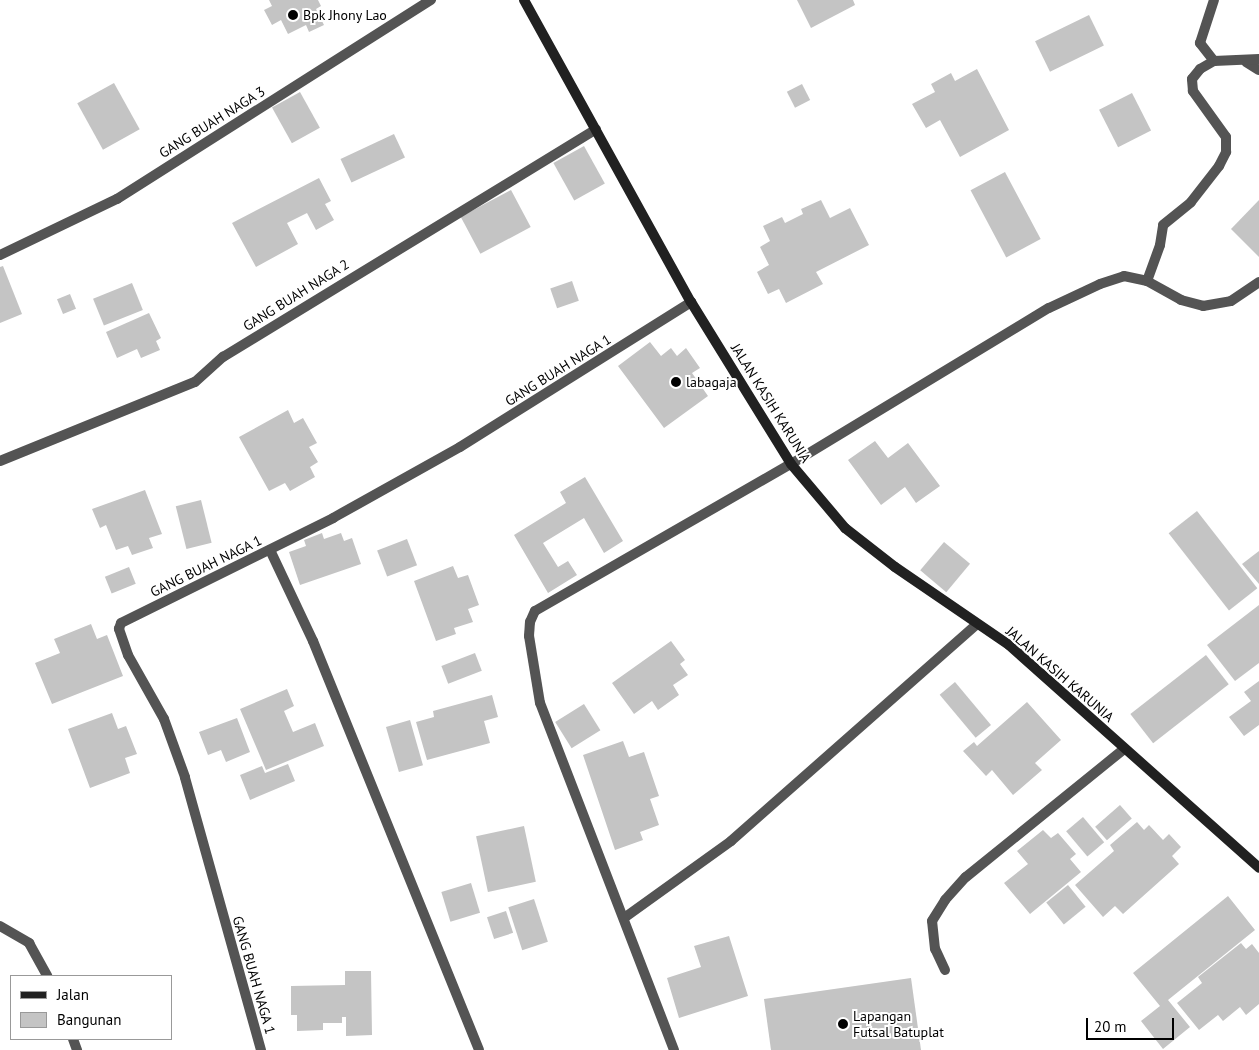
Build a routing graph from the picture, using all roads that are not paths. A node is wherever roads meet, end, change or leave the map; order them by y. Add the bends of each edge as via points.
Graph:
1 (431, 0) edge
2 (524, 0) edge
3 (1214, 0) edge
4 (1259, 59) edge
5 (1214, 61) junction
6 (1246, 62) junction
7 (1259, 70) edge
8 (596, 129) junction
9 (0, 255) edge
10 (1147, 281) junction
11 (1259, 282) edge
12 (691, 302) junction
13 (0, 461) edge
14 (792, 464) junction
15 (270, 550) junction
16 (977, 624) junction
17 (1124, 749) junction
18 (1259, 868) edge
19 (624, 918) junction
20 (0, 926) edge
21 (945, 970) dead end
22 (46, 975) edge
23 (261, 1050) edge
24 (479, 1050) edge
25 (674, 1050) edge

1 - 9 street, GANG BUAH NAGA 3 via 117,199
2 - 8 street, JALAN KASIH KARUNIA
3 - 5 street via 1200,43
4 - 6 street
5 - 6 street
5 - 10 street via 1200,69 1192,79 1193,91 1222,130 1226,152 1192,202 1163,225 1160,245
6 - 7 street
8 - 12 street, JALAN KASIH KARUNIA
8 - 13 street, GANG BUAH NAGA 2 via 223,357 195,382
10 - 11 street via 1181,300 1203,306 1231,301
10 - 14 street via 1124,276 1048,308
12 - 14 street, JALAN KASIH KARUNIA
12 - 15 street, GANG BUAH NAGA 1 via 460,447
14 - 16 street, JALAN KASIH KARUNIA via 845,528
14 - 19 street via 544,605 535,611 530,622 531,658 540,703
15 - 23 street, GANG BUAH NAGA 1 via 131,617 121,623 119,629 128,655 164,719 185,777
15 - 24 street via 314,640
16 - 17 street, JALAN KASIH KARUNIA via 1009,645
16 - 19 street via 731,841
17 - 18 street, JALAN KASIH KARUNIA via 1230,839
17 - 21 street via 966,877 944,900 932,920 935,950
19 - 25 street
20 - 22 street via 29,943

